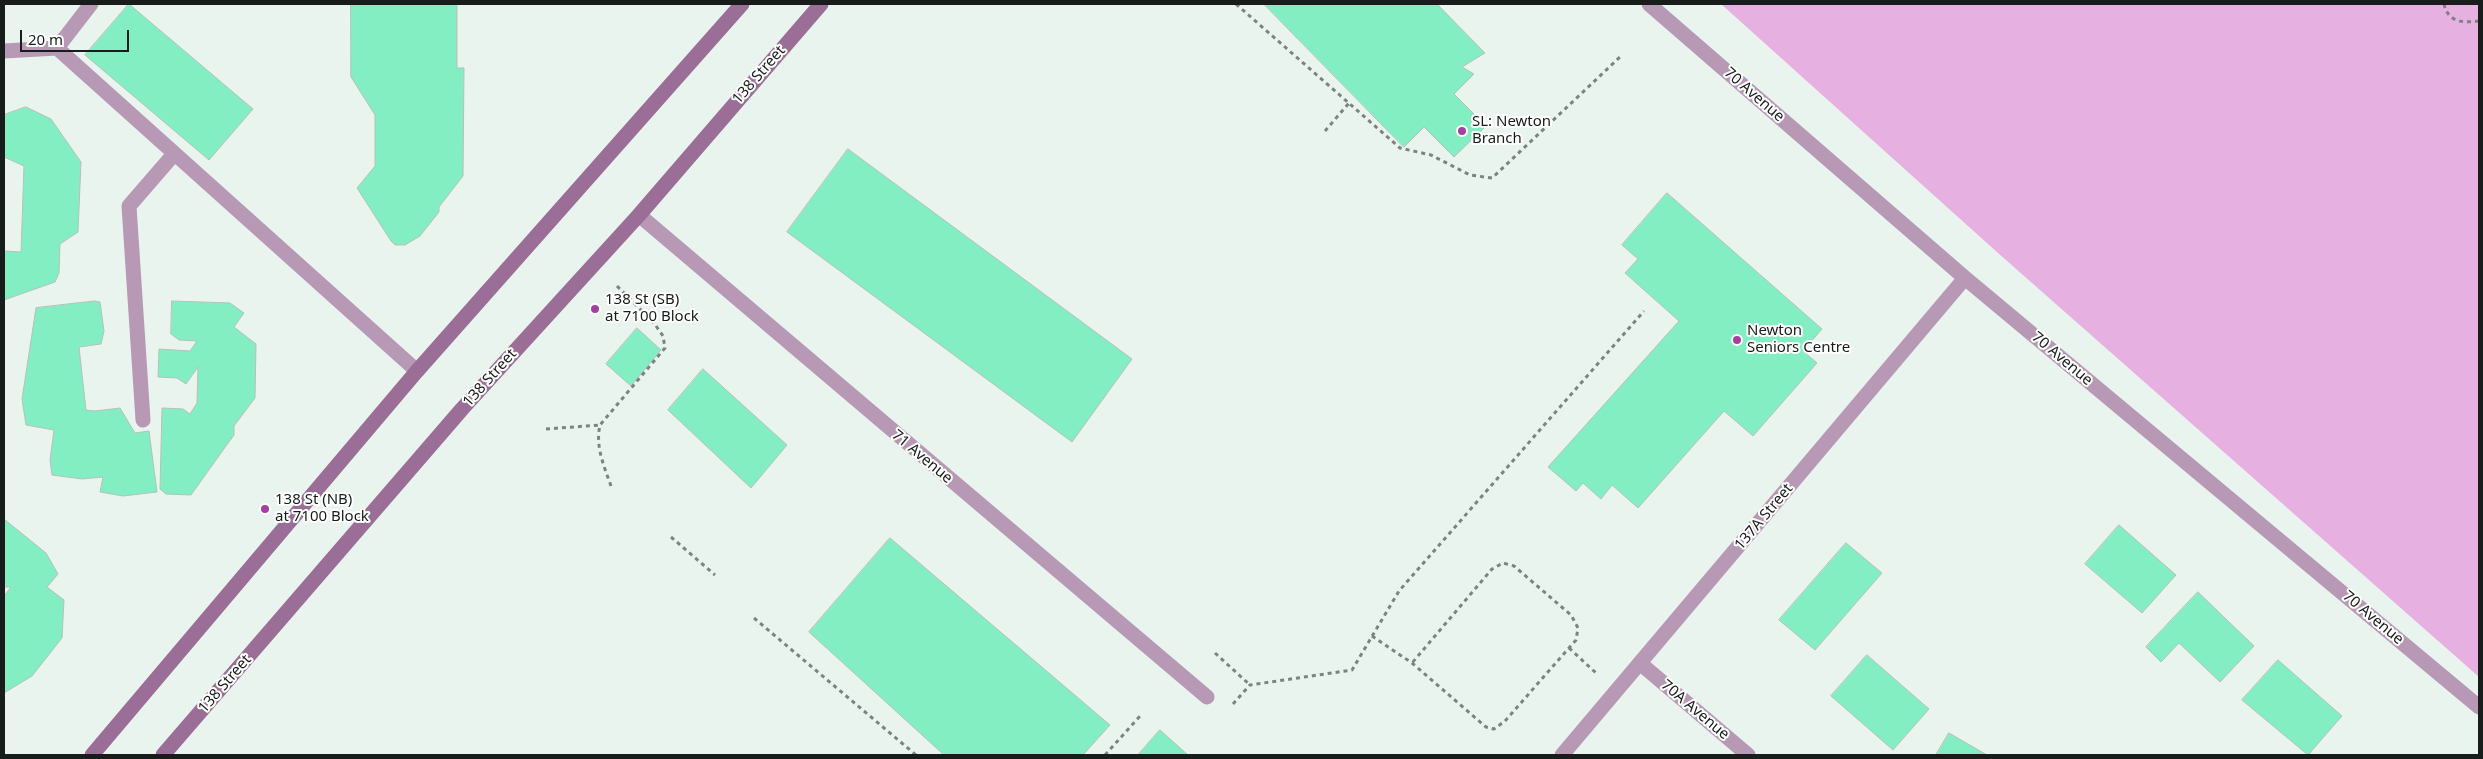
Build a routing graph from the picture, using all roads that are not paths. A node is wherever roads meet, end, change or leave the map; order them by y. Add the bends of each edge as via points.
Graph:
1 (92, 4) edge
2 (742, 4) edge
3 (821, 4) edge
4 (1650, 4) edge
5 (57, 48) junction
6 (4, 51) edge
7 (174, 154) junction
8 (639, 215) junction
9 (1965, 278) junction
10 (417, 370) junction
11 (143, 420) dead end
12 (1641, 664) junction
13 (1207, 697) dead end
14 (2479, 707) edge
15 (92, 755) edge
16 (163, 755) edge
17 (1562, 755) edge
18 (1748, 755) edge

1 - 5 street
2 - 10 main road
3 - 8 main road, 138 Street
4 - 9 street, 70 Avenue
5 - 6 street
5 - 7 street
7 - 10 street
7 - 11 street via 128,206
8 - 13 street, 71 Avenue
8 - 16 main road, 138 Street via 462,409
9 - 12 street, 137A Street
9 - 14 street, 70 Avenue
10 - 15 main road
12 - 17 street, 137A Street
12 - 18 street, 70A Avenue

